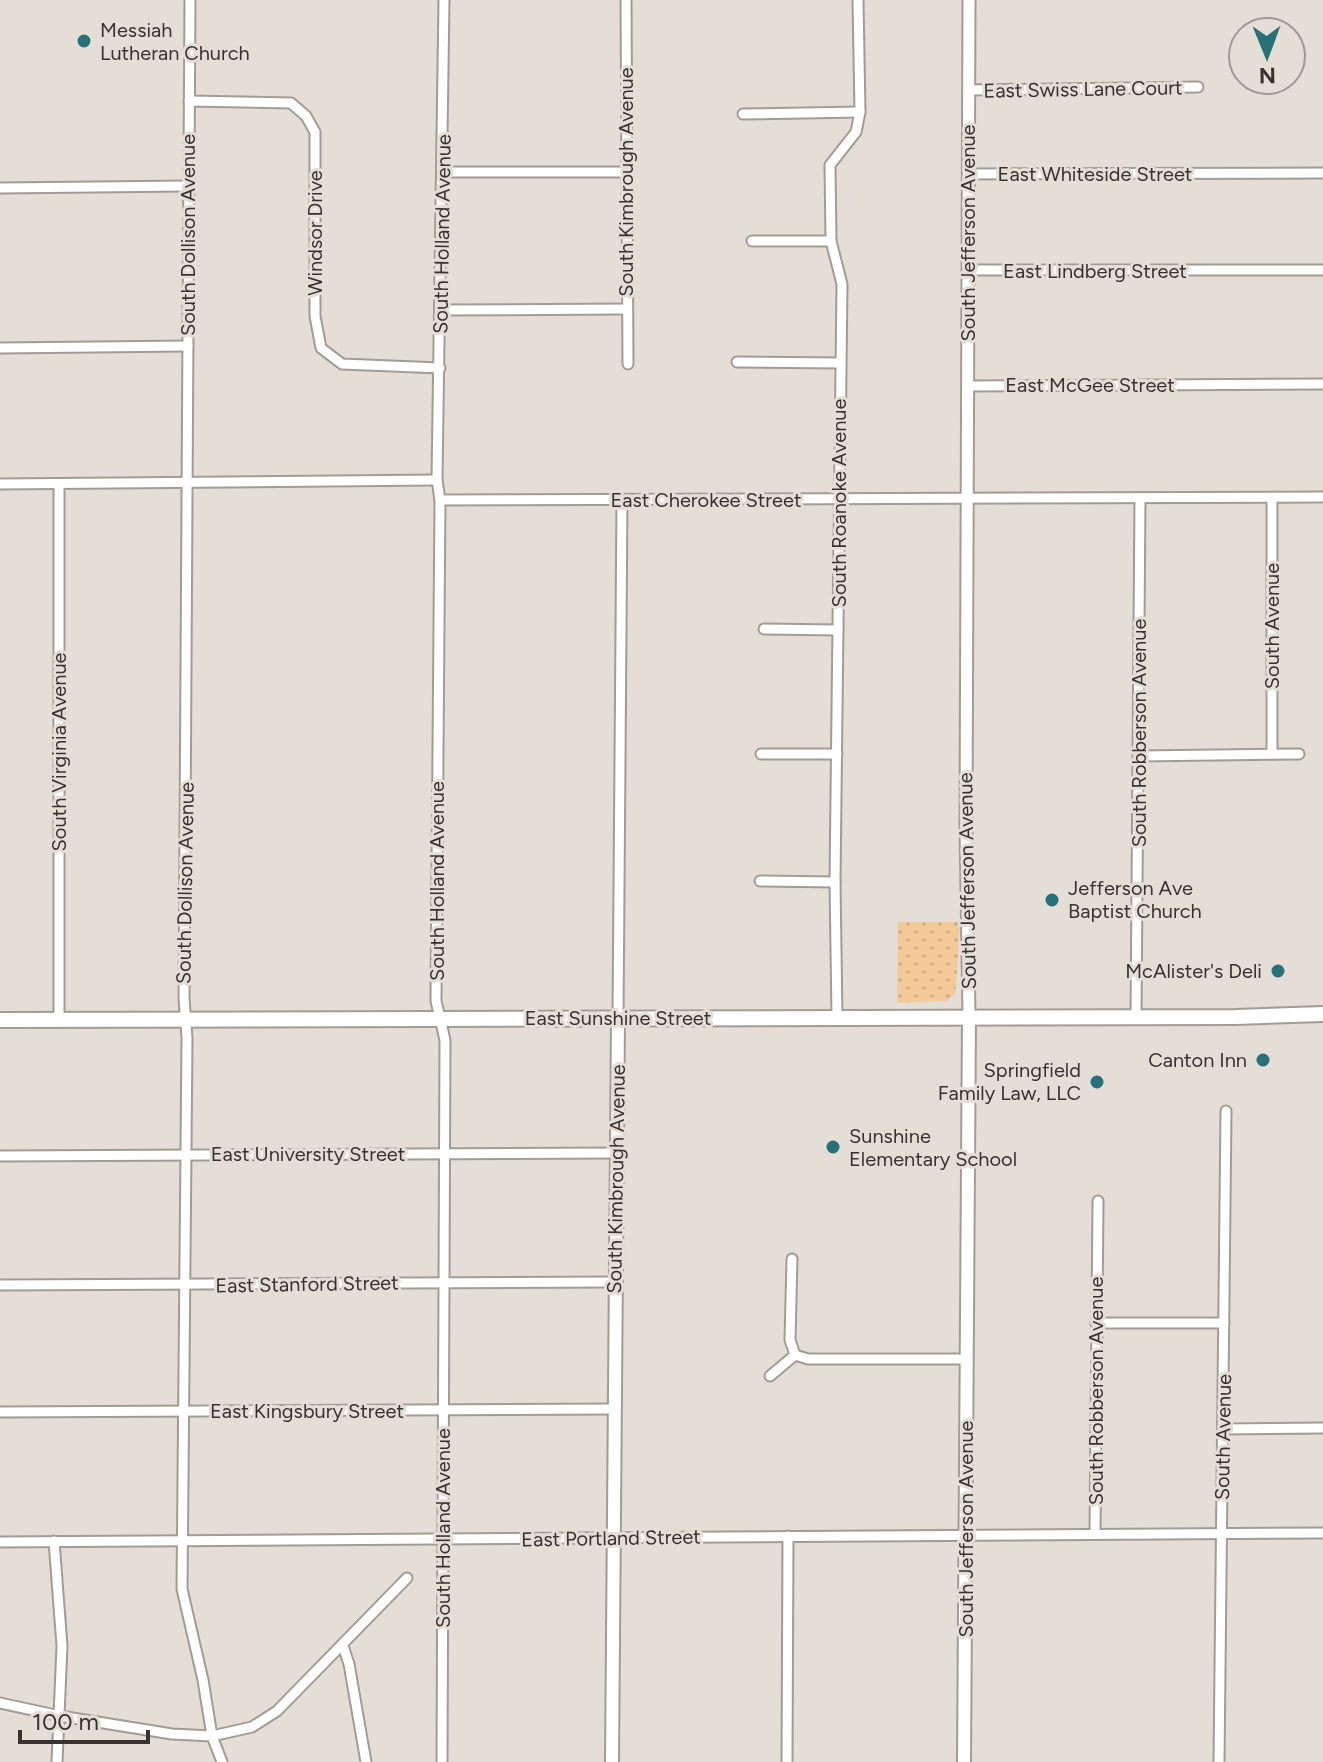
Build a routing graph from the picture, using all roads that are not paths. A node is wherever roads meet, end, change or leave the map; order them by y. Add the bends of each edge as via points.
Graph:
1 (190, 0) edge
2 (444, 0) edge
3 (626, 0) edge
4 (858, 0) edge
5 (969, 0) edge
6 (1198, 87) dead end
7 (969, 90) junction
8 (189, 101) junction
9 (860, 112) junction
10 (743, 114) dead end
11 (443, 172) junction
12 (628, 172) junction
13 (1323, 173) edge
14 (969, 174) junction
15 (188, 186) junction
16 (0, 188) edge
17 (752, 241) dead end
18 (831, 241) junction
19 (968, 270) junction
20 (1323, 270) edge
21 (627, 309) junction
22 (440, 310) junction
23 (188, 346) junction
24 (0, 348) edge
25 (737, 362) dead end
26 (840, 363) junction
27 (628, 364) dead end
28 (440, 368) junction
29 (1323, 384) edge
30 (968, 386) junction
31 (437, 480) junction
32 (188, 482) junction
33 (0, 484) edge
34 (59, 484) junction
35 (1323, 497) edge
36 (968, 498) junction
37 (1140, 498) junction
38 (1272, 498) junction
39 (440, 500) junction
40 (622, 500) junction
41 (839, 500) junction
42 (764, 629) dead end
43 (838, 630) junction
44 (761, 754) dead end
45 (837, 754) junction
46 (1272, 754) junction
47 (1299, 754) dead end
48 (1139, 756) junction
49 (760, 881) dead end
50 (835, 882) junction
51 (1323, 1014) edge
52 (1136, 1016) junction
53 (837, 1017) junction
54 (969, 1017) junction
55 (440, 1018) junction
56 (618, 1018) junction
57 (185, 1019) junction
58 (0, 1020) edge
59 (59, 1020) junction
60 (1226, 1111) dead end
61 (444, 1153) junction
62 (616, 1153) junction
63 (186, 1155) junction
64 (0, 1156) edge
65 (1098, 1201) dead end
66 (792, 1259) dead end
67 (444, 1282) junction
68 (615, 1282) junction
69 (0, 1285) edge
70 (184, 1285) junction
71 (1096, 1323) junction
72 (1224, 1323) junction
73 (795, 1355) junction
74 (967, 1359) junction
75 (770, 1376) dead end
76 (614, 1409) junction
77 (443, 1410) junction
78 (185, 1411) junction
79 (0, 1412) edge
80 (1323, 1428) edge
81 (1223, 1429) junction
82 (1221, 1533) junction
83 (1323, 1533) edge
84 (1095, 1534) junction
85 (966, 1535) junction
86 (788, 1536) junction
87 (613, 1538) junction
88 (443, 1539) junction
89 (184, 1540) junction
90 (54, 1541) junction
91 (0, 1542) edge
92 (407, 1578) dead end
93 (343, 1646) junction
94 (0, 1703) edge
95 (60, 1716) junction
96 (212, 1736) junction
97 (57, 1762) edge
98 (222, 1762) edge
99 (366, 1762) edge
100 (442, 1762) edge
101 (612, 1762) edge
102 (787, 1762) edge
103 (964, 1762) edge
104 (1219, 1762) edge

1 - 8 street, South Dollison Avenue
2 - 11 street, South Holland Avenue
3 - 12 street, South Kimbrough Avenue
4 - 9 street, South Roanoke Avenue
5 - 7 street, South Jefferson Avenue
6 - 7 street, East Swiss Lane Court
7 - 14 street, South Jefferson Avenue
8 - 15 street, South Dollison Avenue
8 - 28 street, Windsor Drive via 291,103 306,116 315,132 315,316 321,348 342,364
9 - 10 street
9 - 18 street, South Roanoke Avenue via 856,132 830,165
11 - 12 street
11 - 22 street, South Holland Avenue
12 - 21 street, South Kimbrough Avenue
13 - 14 street, East Whiteside Street
14 - 19 street, South Jefferson Avenue
15 - 16 street
15 - 23 street, South Dollison Avenue
17 - 18 street
18 - 26 street, South Roanoke Avenue via 842,284
19 - 20 street, East Lindberg Street
19 - 30 street, South Jefferson Avenue
21 - 22 street
21 - 27 street, South Kimbrough Avenue
22 - 28 street, South Holland Avenue
23 - 24 street
23 - 32 street, South Dollison Avenue
25 - 26 street
26 - 41 street, South Roanoke Avenue
28 - 31 street, South Holland Avenue
29 - 30 street, East McGee Street
30 - 36 street, South Jefferson Avenue
31 - 32 street
31 - 39 street, South Holland Avenue
32 - 34 street
32 - 57 street, South Dollison Avenue
33 - 34 street
34 - 59 street, South Virginia Avenue
35 - 38 street, East Cherokee Street
36 - 37 street, East Cherokee Street
36 - 41 street, East Cherokee Street
36 - 54 street, South Jefferson Avenue
37 - 38 street, East Cherokee Street
37 - 48 street, South Robberson Avenue
38 - 46 street, South Avenue
39 - 40 street, East Cherokee Street
39 - 55 street, South Holland Avenue
40 - 41 street, East Cherokee Street
40 - 56 street, South Kimbrough Avenue
41 - 43 street, South Roanoke Avenue
42 - 43 street
43 - 45 street, South Roanoke Avenue
44 - 45 street
45 - 50 street, South Roanoke Avenue
46 - 47 street
46 - 48 street
48 - 52 street, South Robberson Avenue
49 - 50 street
50 - 53 street, South Roanoke Avenue
51 - 52 main road, East Sunshine Street
52 - 54 main road, East Sunshine Street
53 - 54 main road, East Sunshine Street
53 - 56 main road, East Sunshine Street
54 - 74 main road, South Jefferson Avenue
55 - 56 main road, East Sunshine Street
55 - 57 main road, East Sunshine Street
55 - 61 street, South Holland Avenue via 445,1040
56 - 62 main road, South Kimbrough Avenue
57 - 59 main road, East Sunshine Street
57 - 63 street, South Dollison Avenue
58 - 59 main road, East Sunshine Street
60 - 72 street, South Avenue
61 - 62 street, East University Street
61 - 63 street, East University Street
61 - 67 street, South Holland Avenue
62 - 68 main road, South Kimbrough Avenue
63 - 64 street, East University Street
63 - 70 street, South Dollison Avenue
65 - 71 street, South Robberson Avenue
66 - 73 street via 790,1340
67 - 68 street, East Stanford Street
67 - 70 street, East Stanford Street
67 - 77 street, South Holland Avenue
68 - 76 main road, South Kimbrough Avenue
69 - 70 street, East Stanford Street
70 - 78 street, South Dollison Avenue
71 - 72 street
71 - 84 street, South Robberson Avenue
72 - 81 street, South Avenue
73 - 74 street
73 - 75 street
74 - 85 main road, South Jefferson Avenue
76 - 77 street, East Kingsbury Street
76 - 87 main road, South Kimbrough Avenue
77 - 78 street, East Kingsbury Street
77 - 88 street, South Holland Avenue
78 - 79 street, East Kingsbury Street
78 - 89 street, South Dollison Avenue
80 - 81 street
81 - 82 street, South Avenue
82 - 83 street, East Portland Street
82 - 84 street, East Portland Street
82 - 104 street, South Avenue
84 - 85 street, East Portland Street
85 - 86 street, East Portland Street
85 - 103 main road, South Jefferson Avenue
86 - 87 street, East Portland Street
86 - 102 street
87 - 88 street, East Portland Street
87 - 101 main road, South Kimbrough Avenue
88 - 89 street, East Portland Street
88 - 100 street, South Holland Avenue
89 - 90 street, East Portland Street
89 - 96 street, South Dollison Avenue via 182,1589
90 - 91 street, East Portland Street
90 - 95 street via 62,1646
92 - 93 street
93 - 96 street via 277,1711 252,1727
93 - 99 street
94 - 95 street
95 - 96 street
95 - 97 street
96 - 98 street, South Dollison Avenue

